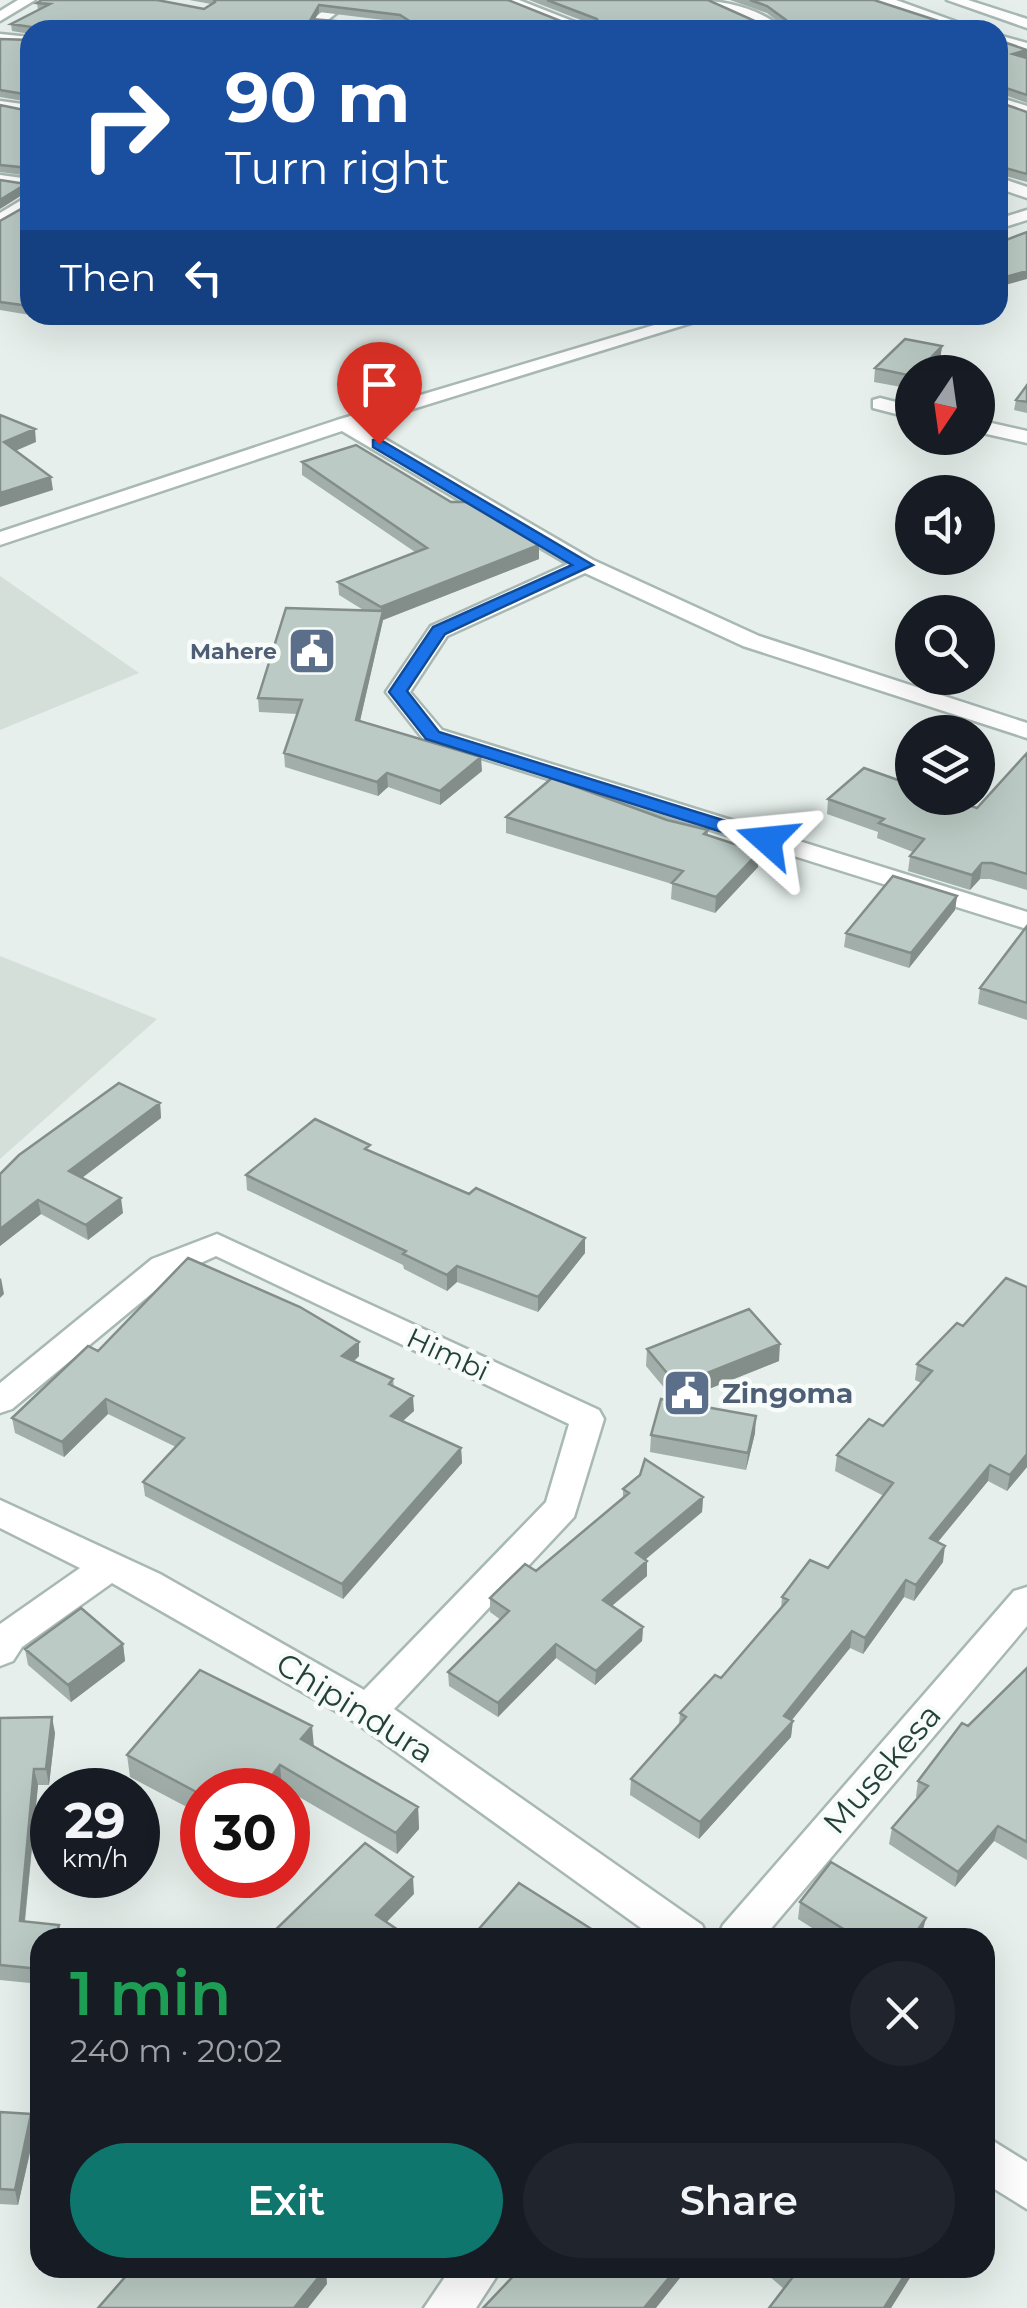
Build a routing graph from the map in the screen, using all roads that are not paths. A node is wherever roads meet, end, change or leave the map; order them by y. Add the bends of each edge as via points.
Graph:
1 (28, 0) edge
2 (346, 0) edge
3 (506, 0) edge
4 (702, 0) edge
5 (882, 0) edge
6 (954, 0) edge
7 (0, 17) edge
8 (319, 20) edge
9 (561, 20) edge
10 (761, 20) edge
11 (942, 20) edge
12 (1027, 24) edge
13 (675, 325) edge
14 (880, 404) dead end
15 (895, 408) edge
16 (344, 424) junction
17 (995, 430) edge
18 (1027, 437) edge
19 (0, 539) edge
20 (584, 565) junction
21 (1027, 732) edge
22 (1027, 921) edge
23 (0, 1402) edge
24 (0, 1513) edge
25 (110, 1566) junction
26 (1027, 1601) edge
27 (0, 1652) edge
28 (368, 1710) junction
29 (674, 1928) edge
30 (746, 1928) edge
31 (995, 2164) edge
32 (1027, 2188) edge
33 (471, 2278) edge
34 (447, 2308) edge

1 - 7 street
2 - 8 street
3 - 9 street
4 - 10 street
5 - 11 street
6 - 12 street
13 - 16 street
14 - 15 street
16 - 19 street
16 - 20 street
17 - 18 street
20 - 21 street via 750,641
20 - 22 street via 439,630 398,692 433,736
23 - 28 street, Himbi via 163,1266 217,1244 587,1419 562,1508
24 - 25 street, Chipindura
25 - 27 street via 9,1636
25 - 28 street, Chipindura
26 - 30 street, Musekesa
28 - 29 street, Chipindura
31 - 32 street
33 - 34 street

